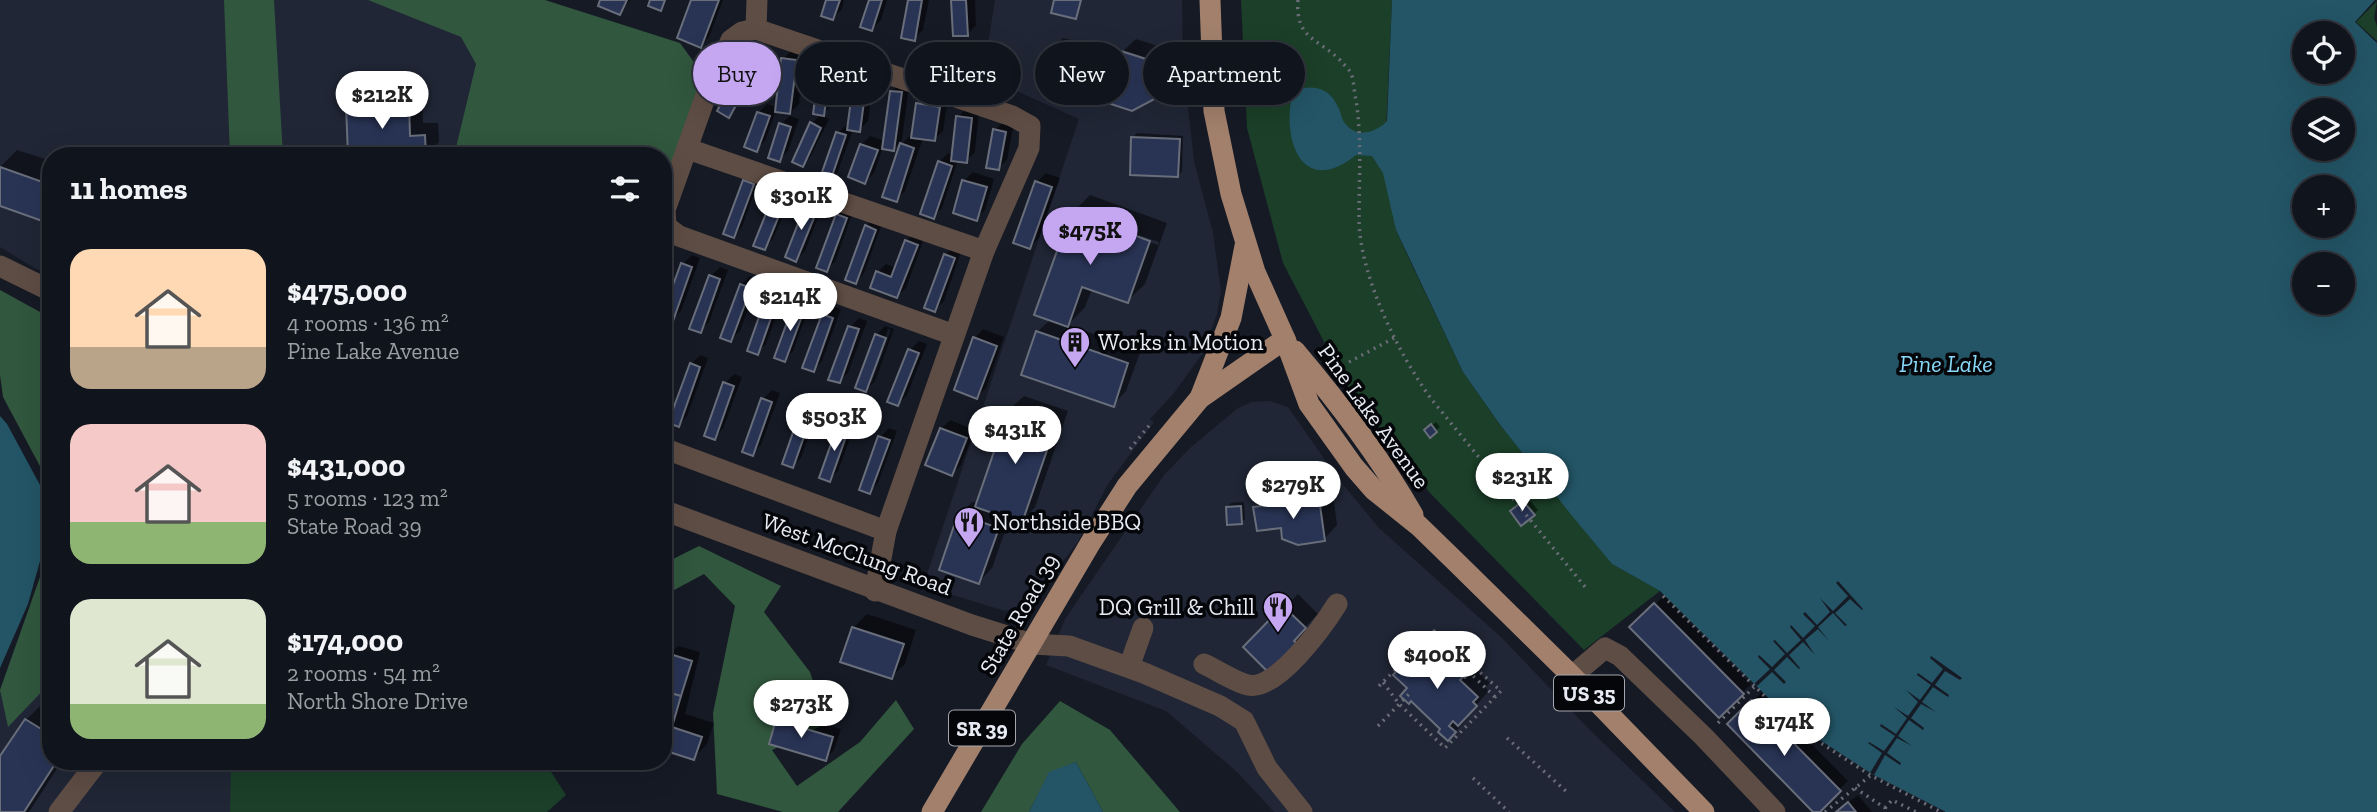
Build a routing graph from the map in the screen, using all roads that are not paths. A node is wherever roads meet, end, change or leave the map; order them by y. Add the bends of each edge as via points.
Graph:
1 (757, 0) edge
2 (1210, 0) edge
3 (756, 29) junction
4 (688, 149) junction
5 (672, 191) edge
6 (672, 231) edge
7 (1246, 242) junction
8 (984, 251) junction
9 (0, 266) edge
10 (42, 287) edge
11 (954, 335) junction
12 (1284, 339) junction
13 (1200, 398) junction
14 (672, 451) edge
15 (672, 513) edge
16 (886, 531) junction
17 (875, 591) junction
18 (1337, 604) dead end
19 (1143, 628) dead end
20 (1032, 644) junction
21 (1204, 664) dead end
22 (1129, 667) junction
23 (1572, 676) junction
24 (91, 770) edge
25 (59, 812) edge
26 (932, 812) edge
27 (1302, 812) edge
28 (1704, 812) edge
29 (1775, 812) edge

1 - 3 street
2 - 7 main road, Pine Lake Avenue / US 35 via 1214,111
3 - 4 street via 731,40
3 - 8 street via 1030,126 1029,148
4 - 5 street
4 - 8 street
6 - 11 street
7 - 12 main road, Pine Lake Avenue / US 35
7 - 13 main road via 1231,318
8 - 11 street
9 - 10 street
11 - 16 street
12 - 13 main road, State Road 39 / SR 39
12 - 23 main road, Pine Lake Avenue / US 35 via 1334,397 1419,526
13 - 20 main road, State Road 39 / SR 39 via 1128,486
14 - 16 street
15 - 17 street, West McClung Road
16 - 17 street
17 - 20 street, West McClung Road
18 - 21 street via 1321,629 1262,685 1248,685
19 - 22 street
20 - 22 street, West McClung Road via 1069,646
20 - 26 main road, State Road 39 / SR 39
22 - 27 street, West McClung Road via 1220,706 1244,722 1267,768
23 - 28 main road, Pine Lake Avenue / US 35
23 - 29 street via 1605,648 1620,656
24 - 25 street

